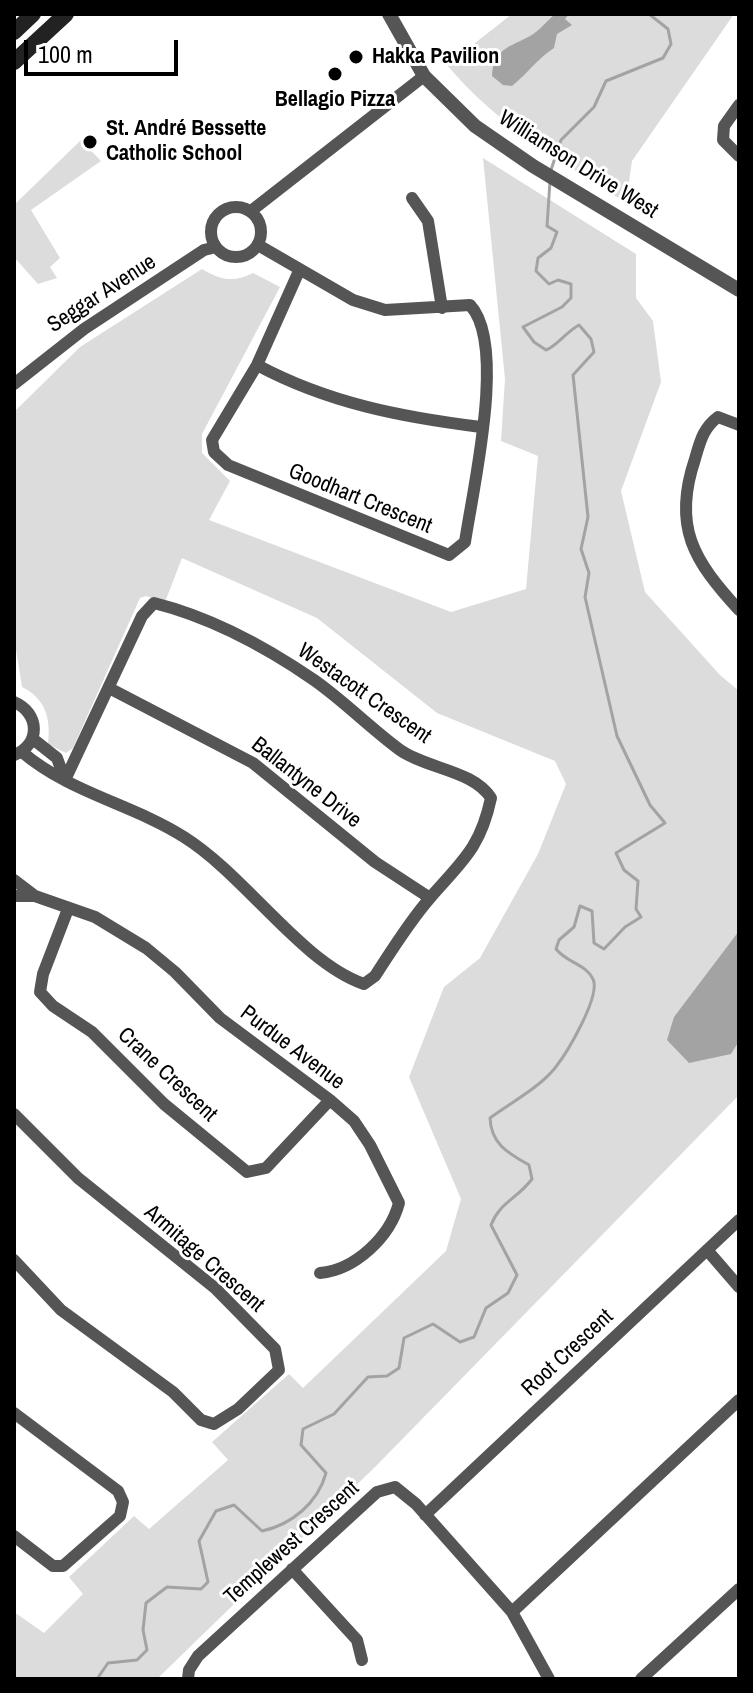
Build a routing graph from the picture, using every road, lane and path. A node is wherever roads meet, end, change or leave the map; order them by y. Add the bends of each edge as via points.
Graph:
1 (33, 14) edge
2 (66, 14) edge
3 (389, 14) edge
4 (14, 32) edge
5 (14, 62) edge
6 (424, 76) junction
7 (739, 105) edge
8 (739, 156) edge
9 (412, 198) dead end
10 (251, 211) junction
11 (258, 245) junction
12 (216, 247) junction
13 (299, 271) junction
14 (739, 290) edge
15 (442, 308) junction
16 (257, 365) junction
17 (14, 384) edge
18 (739, 425) edge
19 (481, 427) junction
20 (739, 610) edge
21 (109, 688) junction
22 (14, 702) edge
23 (33, 739) junction
24 (18, 754) edge
25 (65, 780) junction
26 (14, 880) edge
27 (14, 896) edge
28 (35, 896) junction
29 (430, 898) junction
30 (68, 909) junction
31 (330, 1100) junction
32 (14, 1114) edge
33 (739, 1220) edge
34 (707, 1250) junction
35 (14, 1260) edge
36 (320, 1273) dead end
37 (739, 1287) edge
38 (739, 1400) edge
39 (14, 1413) edge
40 (425, 1515) junction
41 (14, 1536) edge
42 (292, 1569) junction
43 (739, 1589) edge
44 (512, 1612) junction
45 (362, 1660) dead end
46 (188, 1679) edge
47 (549, 1679) edge
48 (641, 1679) edge

1 - 4 main road
2 - 5 main road
3 - 6 street, Williamson Drive West
6 - 10 street
6 - 14 street, Williamson Drive West via 475,126 533,166
7 - 8 street via 724,126 723,140
9 - 15 street via 428,221
10 - 11 street via 259,222
10 - 12 street via 235,207 217,215 211,232
11 - 12 street via 236,257
11 - 13 street, Goodhart Crescent
12 - 17 street, Seggar Avenue via 84,329
13 - 15 street, Goodhart Crescent via 353,300 385,310
13 - 16 street, Goodhart Crescent
15 - 19 street, Goodhart Crescent via 470,305 481,317 490,379
16 - 19 street via 299,388 369,410
16 - 19 street, Goodhart Crescent via 212,440 214,452 228,465 449,555 465,542
18 - 20 street via 718,417 706,426 683,505 697,559
21 - 25 street, Westacott Crescent
21 - 29 street, Ballantyne Drive via 253,763 375,862
21 - 29 street, Westacott Crescent via 142,616 154,603 283,660 403,751 482,785 491,798 485,827 472,854
22 - 23 street via 30,713
23 - 24 street
23 - 25 street, Westacott Crescent via 57,758
24 - 25 street, Westacott Crescent
25 - 29 street, Westacott Crescent via 184,837 345,978 364,984 375,976
26 - 28 street, Purdue Avenue
27 - 28 street, Purdue Avenue
28 - 30 street, Purdue Avenue
30 - 31 street, Purdue Avenue via 95,917 146,948 244,1038
30 - 31 street, Crane Crescent via 40,992 247,1172 266,1168
31 - 36 street, Purdue Avenue via 354,1121 399,1203 393,1224 357,1259 338,1271
32 - 35 street, Armitage Crescent via 78,1178 215,1288 275,1349 279,1370 226,1418 214,1424 201,1420 173,1392 61,1310
33 - 34 street, Root Crescent
34 - 37 street
34 - 40 street, Root Crescent
38 - 44 street
39 - 41 street via 118,1491 123,1502 120,1516 63,1566 53,1566
40 - 42 street, Templewest Crescent via 395,1487 377,1492
40 - 44 street, Templewest Crescent
42 - 45 street via 357,1640
42 - 46 street, Templewest Crescent via 198,1656
43 - 48 street
44 - 47 street, Templewest Crescent

